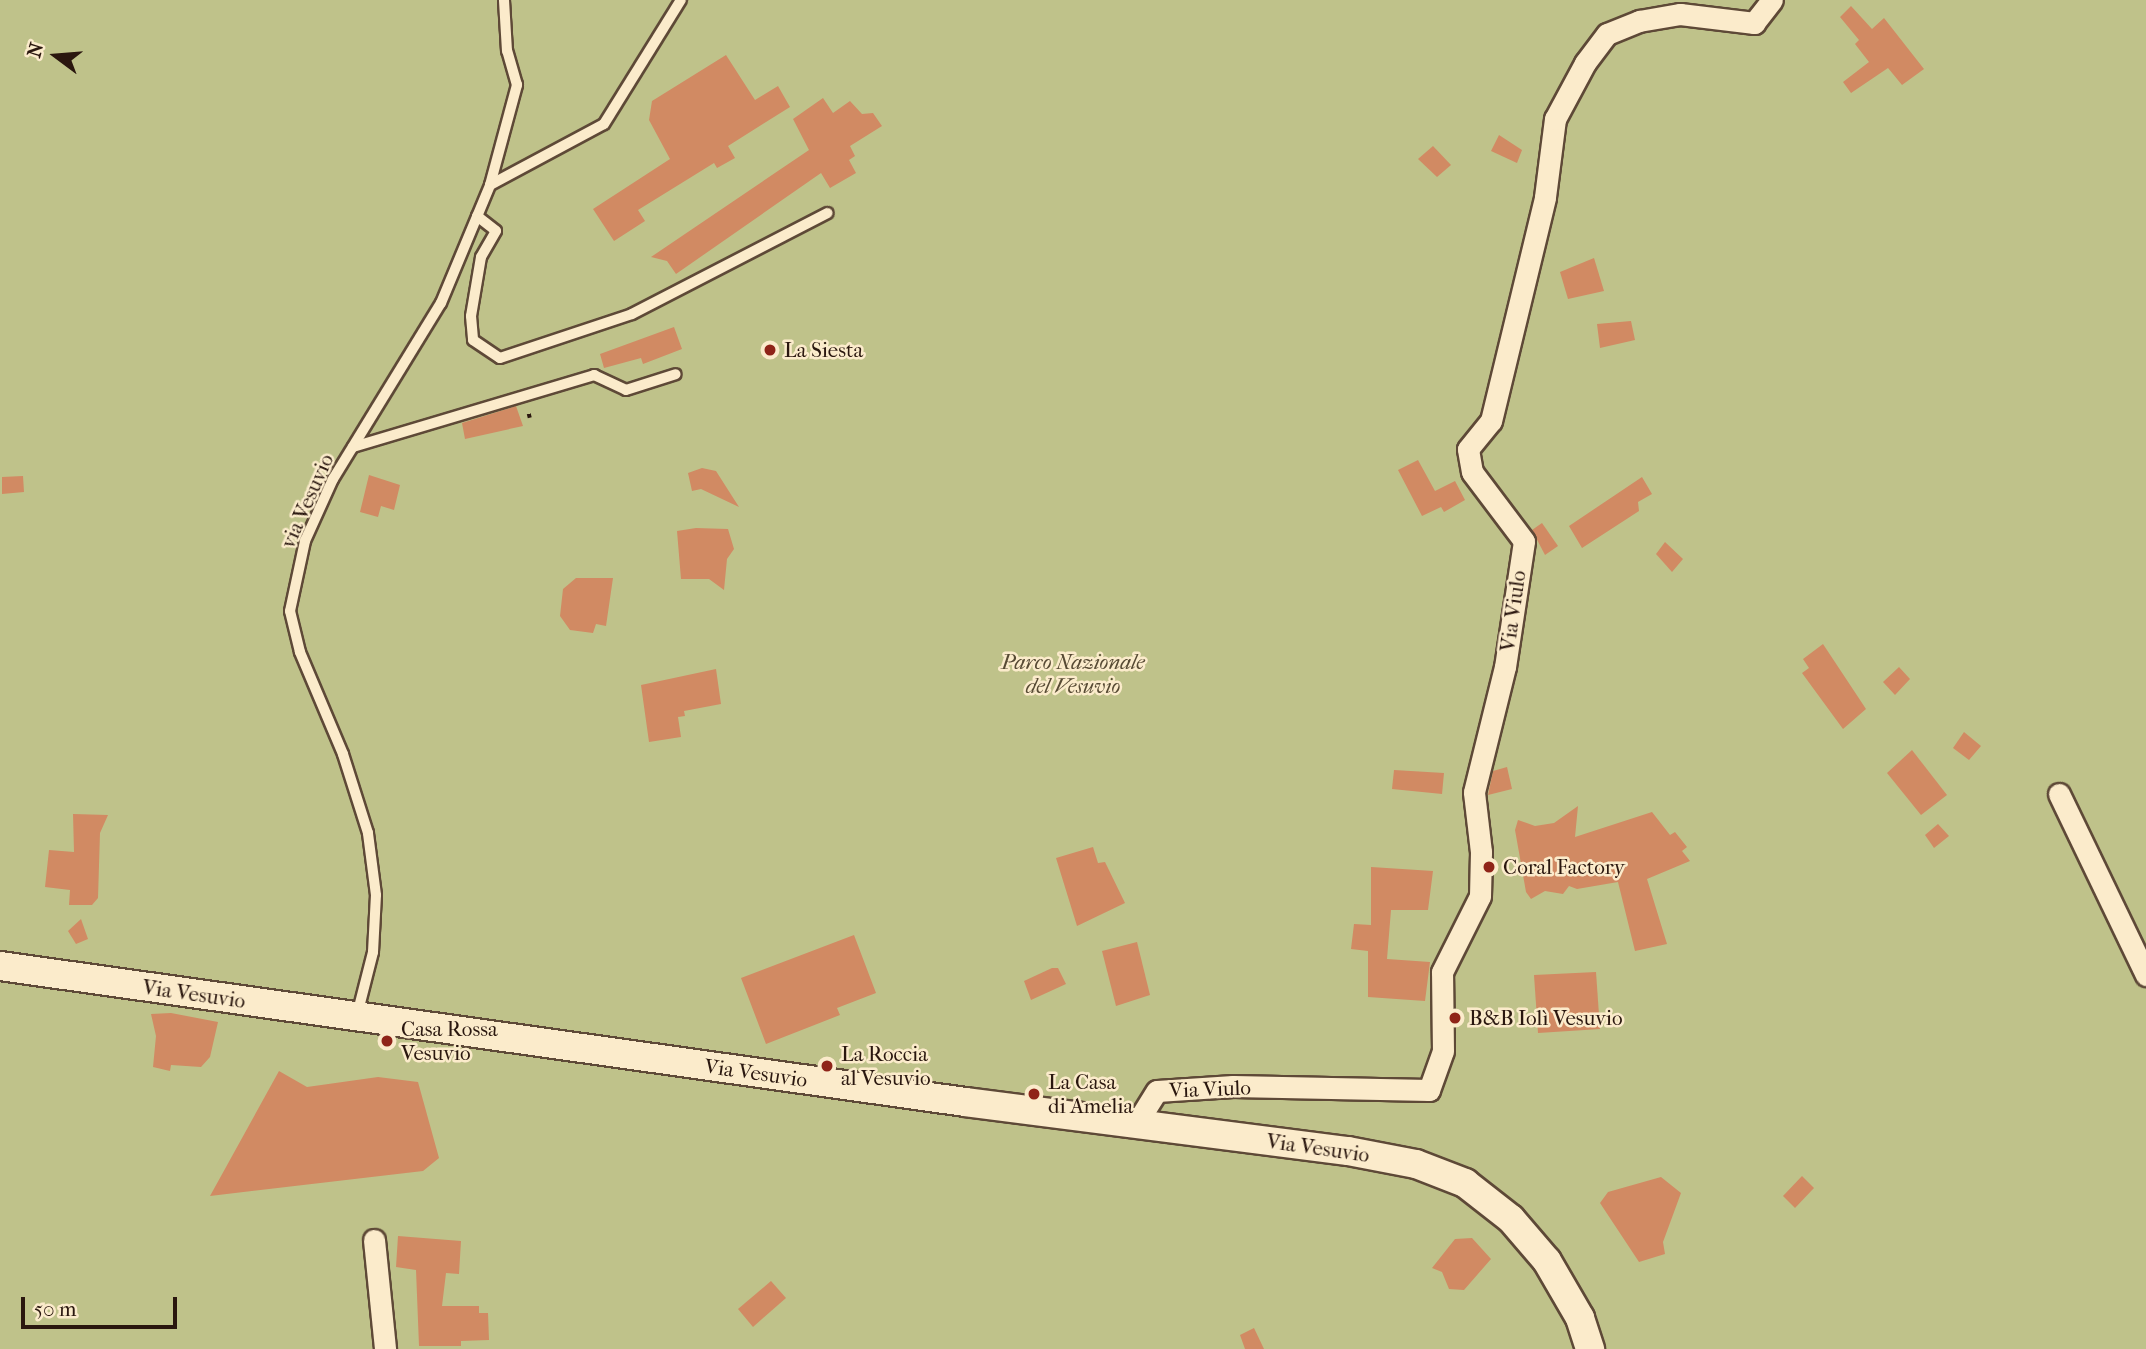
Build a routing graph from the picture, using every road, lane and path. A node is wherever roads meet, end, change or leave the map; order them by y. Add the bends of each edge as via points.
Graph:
1 (505, 0) edge
2 (681, 0) edge
3 (1773, 0) edge
4 (490, 185) junction
5 (828, 213) dead end
6 (477, 216) junction
7 (676, 374) dead end
8 (353, 447) junction
9 (2059, 794) dead end
10 (0, 966) edge
11 (2146, 975) edge
12 (356, 1017) junction
13 (1136, 1124) junction
14 (374, 1240) dead end
15 (385, 1349) edge
16 (1590, 1349) edge

1 - 4 lane, via Vesuvio via 507,51 517,85
2 - 4 lane via 604,124
3 - 13 street, Via Viulo via 1754,23 1680,14 1639,21 1607,34 1585,63 1555,119 1545,197 1491,421 1468,449 1472,472 1524,541 1505,667 1474,792 1481,852 1480,896 1442,972 1443,1051 1429,1090 1233,1086 1157,1091
4 - 6 lane, via Vesuvio
5 - 6 lane via 632,314 500,358 473,340 471,316 481,257 496,231
6 - 8 lane, via Vesuvio via 441,303
7 - 8 lane via 626,390 594,375
8 - 12 lane, via Vesuvio via 305,541 290,611 300,653 343,754 368,833 376,895 373,952
9 - 11 street
10 - 12 street, Via Vesuvio
12 - 13 street, Via Vesuvio
13 - 16 street, Via Vesuvio via 1348,1150 1416,1164 1465,1183 1511,1219 1547,1261 1580,1318
14 - 15 street

